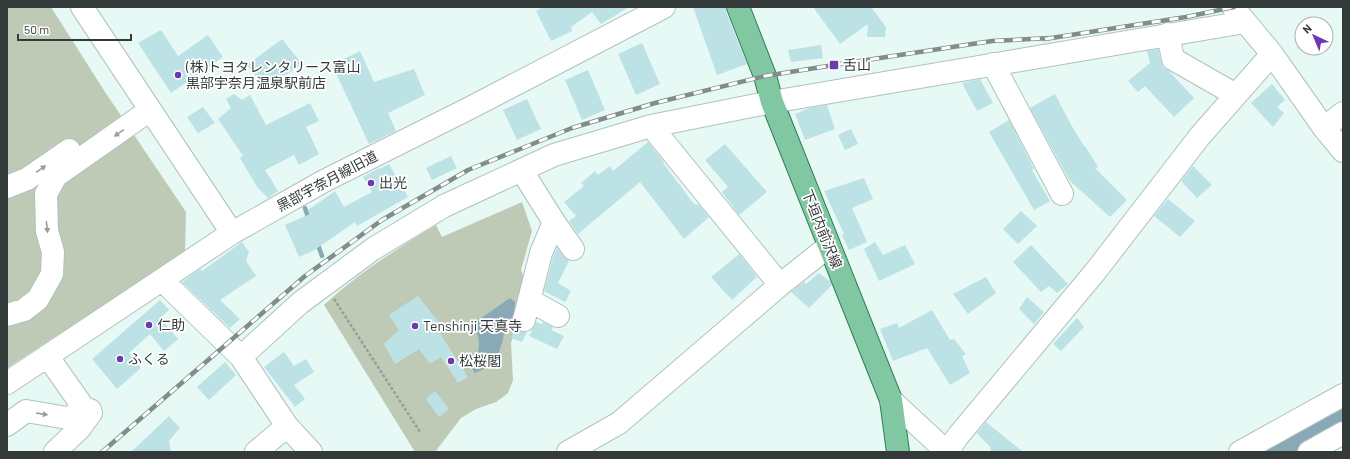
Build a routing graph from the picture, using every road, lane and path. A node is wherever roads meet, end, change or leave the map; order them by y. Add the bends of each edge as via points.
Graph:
1 (664, 7) edge
2 (738, 7) edge
3 (84, 8) edge
4 (1239, 14) edge
5 (1168, 34) junction
6 (1272, 54) junction
7 (993, 64) junction
8 (1236, 95) junction
9 (772, 102) junction
10 (147, 104) junction
11 (1343, 114) edge
12 (651, 126) junction
13 (1324, 128) junction
14 (1343, 151) edge
15 (522, 171) junction
16 (7, 187) edge
17 (1062, 194) dead end
18 (554, 222) junction
19 (232, 233) junction
20 (829, 246) junction
21 (573, 249) dead end
22 (162, 280) junction
23 (325, 285) junction
24 (780, 285) junction
25 (7, 315) edge
26 (558, 316) dead end
27 (51, 354) junction
28 (241, 357) junction
29 (7, 383) edge
30 (1343, 395) edge
31 (891, 400) junction
32 (7, 425) edge
33 (287, 426) junction
34 (420, 432) dead end
35 (1343, 433) edge
36 (55, 452) edge
37 (256, 452) edge
38 (311, 452) edge
39 (568, 452) edge
40 (898, 452) edge
41 (1240, 452) edge
42 (1309, 452) edge

1 - 19 street, 黒部宇奈月線旧道 via 324,181
2 - 9 main road, 下垣内前沢線 via 765,76
3 - 10 street
4 - 5 street
4 - 6 street
5 - 7 street
5 - 8 street via 1173,59
6 - 8 street
6 - 13 street
7 - 9 street
7 - 17 street
8 - 31 street via 1200,136 1095,272 947,452
9 - 12 street
9 - 20 main road, 下垣内前沢線
16 -> 10 street via 27,179
10 - 19 street
10 -> 25 street via 56,176 46,194 47,231 53,252 52,274 38,299 24,310
11 - 13 street
12 - 15 street via 554,155
12 - 24 street
13 - 14 street
15 - 18 street
15 - 23 street via 444,206 373,249
18 - 21 street
18 - 26 street via 541,253 526,310
19 - 22 street, 黒部宇奈月線旧道
20 - 24 street
20 - 31 main road, 下垣内前沢線
22 - 27 street, 黒部宇奈月線旧道
22 - 28 street
23 - 28 street via 300,303
23 - 34 path
24 - 39 street via 619,422
27 - 29 street, 黒部宇奈月線旧道
32 -> 27 street via 26,412 73,419 81,404
27 - 36 street via 89,400 91,413 80,428
28 - 33 street
30 - 41 street
31 - 40 main road, 下垣内前沢線
33 - 37 street
33 - 38 street
35 - 42 street

